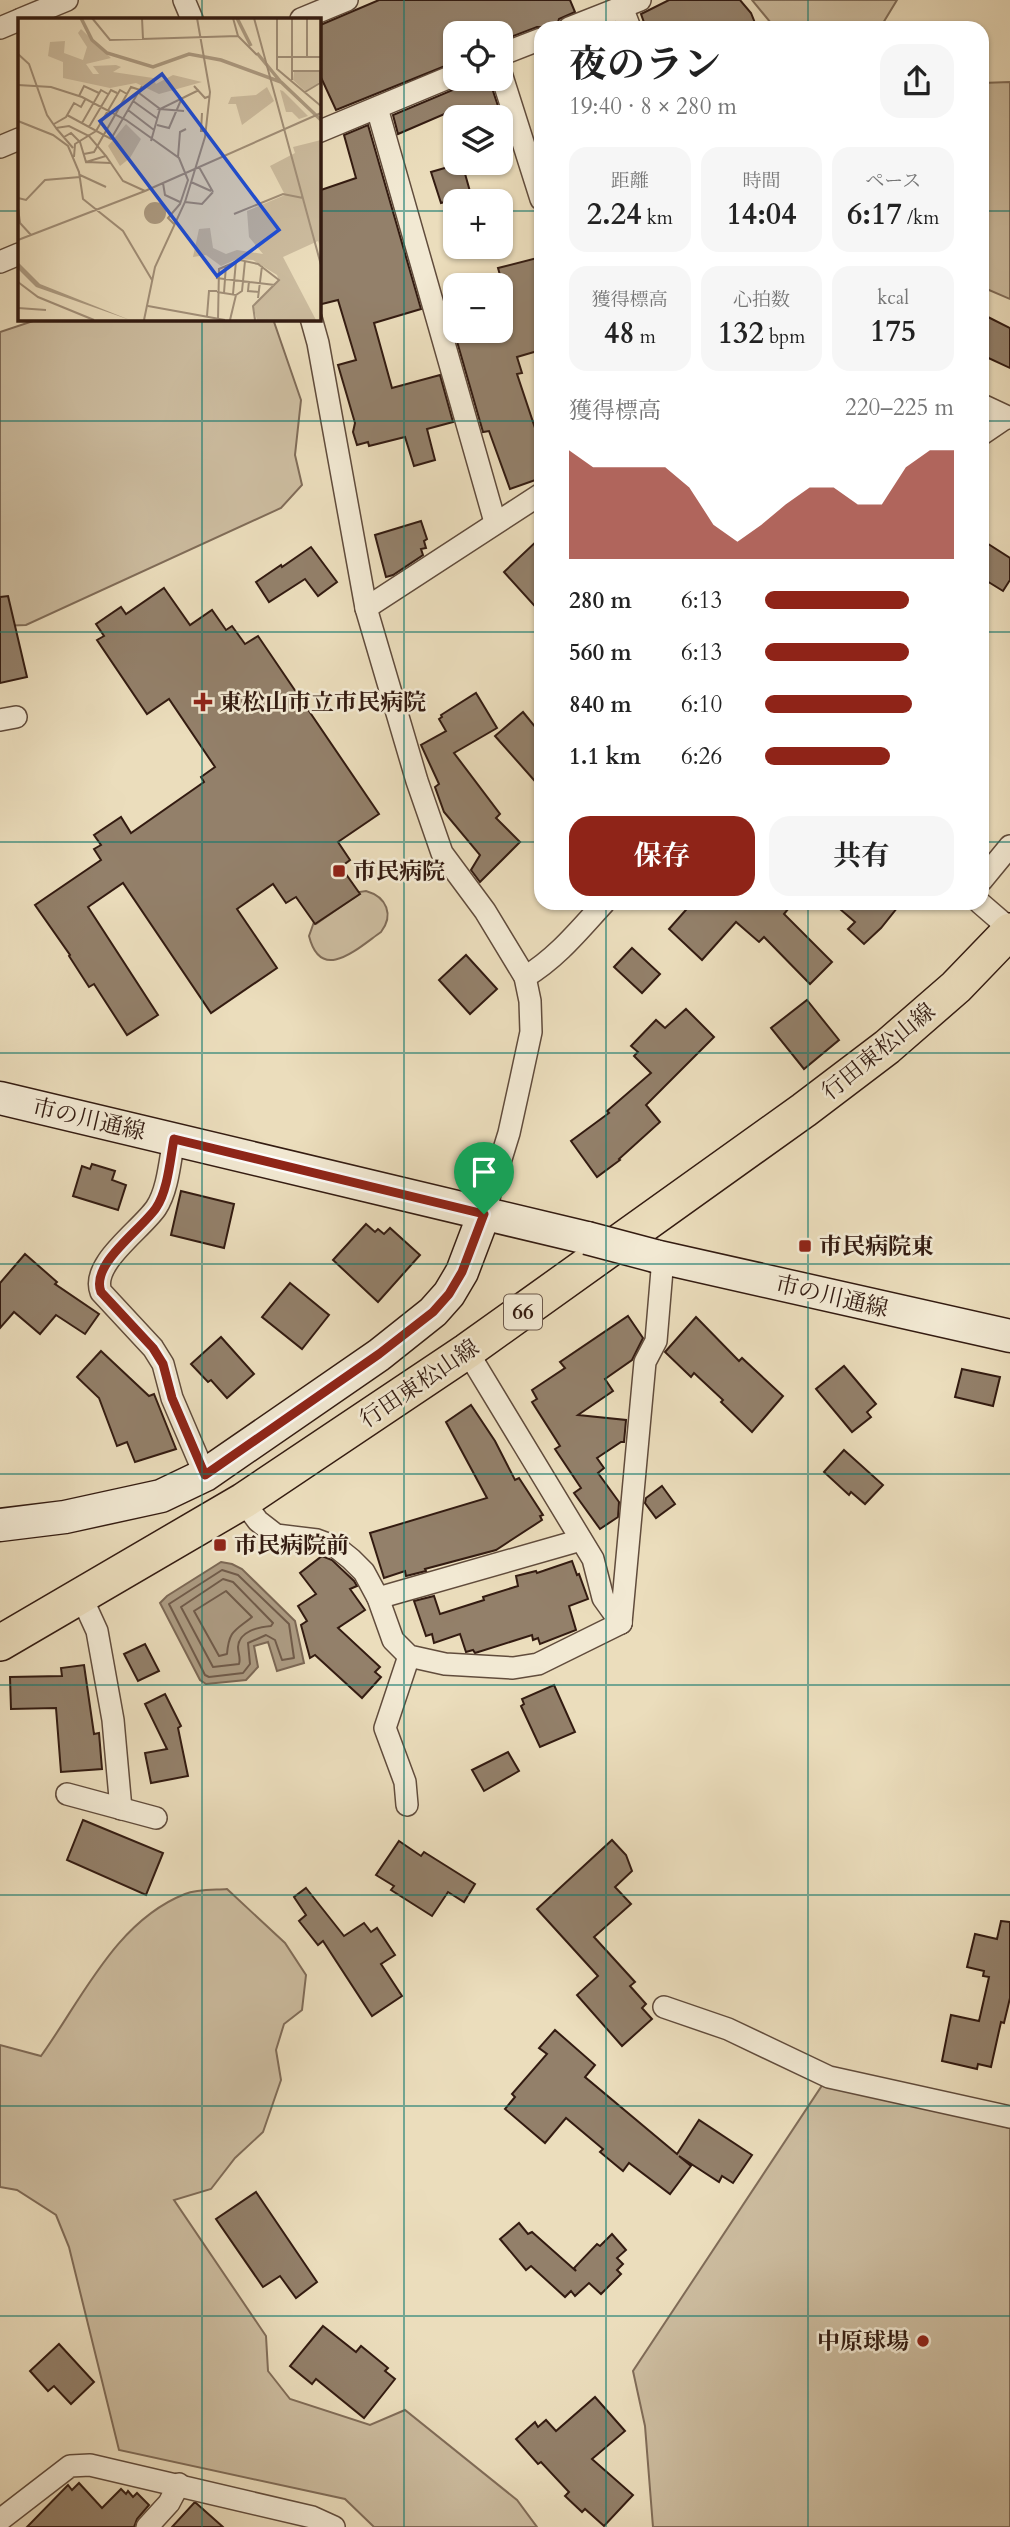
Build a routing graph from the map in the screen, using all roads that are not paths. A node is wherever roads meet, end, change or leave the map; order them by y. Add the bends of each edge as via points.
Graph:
1 (67, 0) edge
2 (184, 0) edge
3 (347, 0) edge
4 (631, 4) edge
5 (25, 18) edge
6 (192, 18) edge
7 (303, 18) edge
8 (18, 21) edge
9 (587, 21) edge
10 (0, 28) edge
11 (534, 42) edge
12 (513, 50) edge
13 (443, 80) edge
14 (507, 91) edge
15 (377, 108) junction
16 (320, 131) edge
17 (18, 139) edge
18 (0, 147) edge
19 (534, 177) edge
20 (18, 254) edge
21 (0, 262) edge
22 (312, 320) edge
23 (989, 408) edge
24 (1009, 418) edge
25 (989, 430) edge
26 (534, 498) edge
27 (495, 522) junction
28 (366, 608) junction
29 (1010, 846) edge
30 (989, 872) edge
31 (597, 910) edge
32 (988, 910) edge
33 (1010, 930) edge
34 (525, 977) junction
35 (0, 1098) edge
36 (174, 1139) junction
37 (484, 1214) junction
38 (659, 1257) junction
39 (1010, 1336) edge
40 (467, 1352) junction
41 (205, 1475) junction
42 (243, 1501) junction
43 (0, 1525) edge
44 (581, 1540) junction
45 (81, 1596) junction
46 (378, 1598) junction
47 (621, 1623) junction
48 (0, 1643) edge
49 (409, 1656) junction
50 (67, 1794) dead end
51 (407, 1805) dead end
52 (121, 1809) junction
53 (156, 1818) dead end
54 (664, 2007) dead end
55 (1010, 2117) edge
56 (179, 2484) junction
57 (0, 2520) edge
58 (307, 2522) edge
59 (148, 2527) edge
60 (334, 2527) edge

1 - 5 street
2 - 6 street
3 - 7 street
4 - 9 street
8 - 10 street
11 - 12 street
13 - 15 street
14 - 19 street
15 - 16 street
15 - 27 street
17 - 18 street
20 - 21 street
22 - 28 street
23 - 24 street
24 - 25 street
26 - 27 street
27 - 28 street
28 - 34 street via 442,853
29 - 30 street
31 - 34 street via 543,966
32 - 33 street
33 - 40 main road, 行田東松山線 / 66 via 956,987 887,1048
34 - 37 street via 531,1032 509,1133
35 - 36 street, 市の川通線
36 - 37 street, 市の川通線
36 - 41 street via 158,1206 111,1258 98,1284 163,1364 172,1398
37 - 38 street, 市の川通線, bridge
37 - 41 street via 462,1272 433,1312
38 - 39 street, 市の川通線
38 - 47 street via 656,1341 645,1362
40 - 42 main road, 行田東松山線 / 66
40 - 44 street
41 - 43 street via 161,1496 65,1517
42 - 45 main road, 行田東松山線 / 66
42 - 46 street via 276,1535 337,1547 364,1572
44 - 46 street
44 - 47 street via 593,1559 603,1598
45 - 48 main road, 行田東松山線 / 66
45 - 52 street via 97,1631 113,1720
46 - 49 street via 393,1640
47 - 49 street via 538,1664 513,1668 445,1664
49 - 51 street via 384,1728 405,1782
50 - 52 street
52 - 53 street
54 - 55 street via 727,2029 829,2077
56 - 57 street via 90,2465 70,2466
56 - 58 street
56 - 59 street
58 - 60 street

